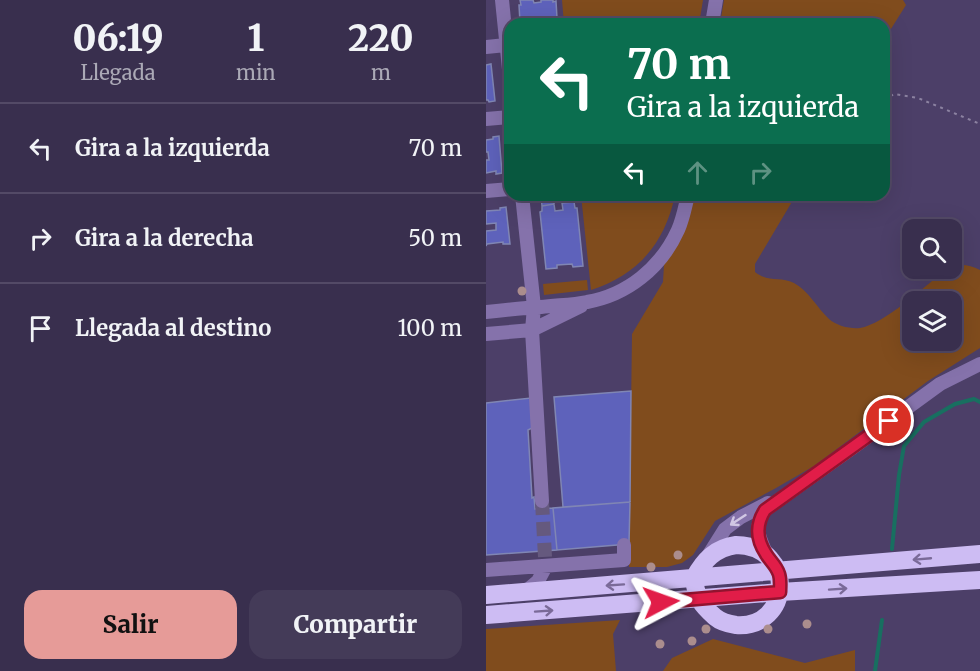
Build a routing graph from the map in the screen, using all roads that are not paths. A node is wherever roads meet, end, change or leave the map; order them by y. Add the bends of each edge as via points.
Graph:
1 (502, 0) edge
2 (716, 0) edge
3 (713, 18) edge
4 (504, 22) edge
5 (504, 45) edge
6 (486, 47) edge
7 (504, 118) edge
8 (486, 119) edge
9 (504, 190) edge
10 (486, 191) edge
11 (523, 201) edge
12 (686, 201) edge
13 (588, 302) junction
14 (486, 312) edge
15 (533, 319) junction
16 (487, 334) edge
17 (980, 364) edge
18 (786, 495) junction
19 (542, 501) tunnel mouth
20 (624, 545) dead end
21 (766, 554) junction
22 (980, 555) edge
23 (705, 561) junction
24 (546, 562) junction
25 (486, 570) edge
26 (778, 572) junction
27 (694, 578) junction
28 (980, 580) edge
29 (570, 588) junction
30 (525, 592) junction
31 (780, 592) junction
32 (486, 595) edge
33 (698, 599) junction
34 (486, 615) edge

1 - 4 street
2 - 3 street
5 - 6 street
7 - 8 street
9 - 10 street
11 - 15 street
12 - 13 street via 669,247 646,274 630,286
13 - 15 street
13 - 15 street
14 - 15 street
15 - 16 street
15 - 19 street
17 - 18 street via 940,384
18 - 21 street via 765,510 759,520 759,536
18 -> 23 street via 725,529
20 - 24 street via 624,560
21 - 23 highway via 746,545 725,546
21 - 26 highway
22 -> 26 highway
23 - 27 highway
24 - 25 street
24 - 29 street via 555,580
24 - 30 street via 543,574
26 - 27 highway
26 - 31 highway
27 -> 29 highway
27 - 33 highway
31 -> 28 highway
29 - 30 highway
30 - 32 highway
31 - 33 highway
31 - 33 highway via 768,615 744,625 718,620
34 -> 33 highway

